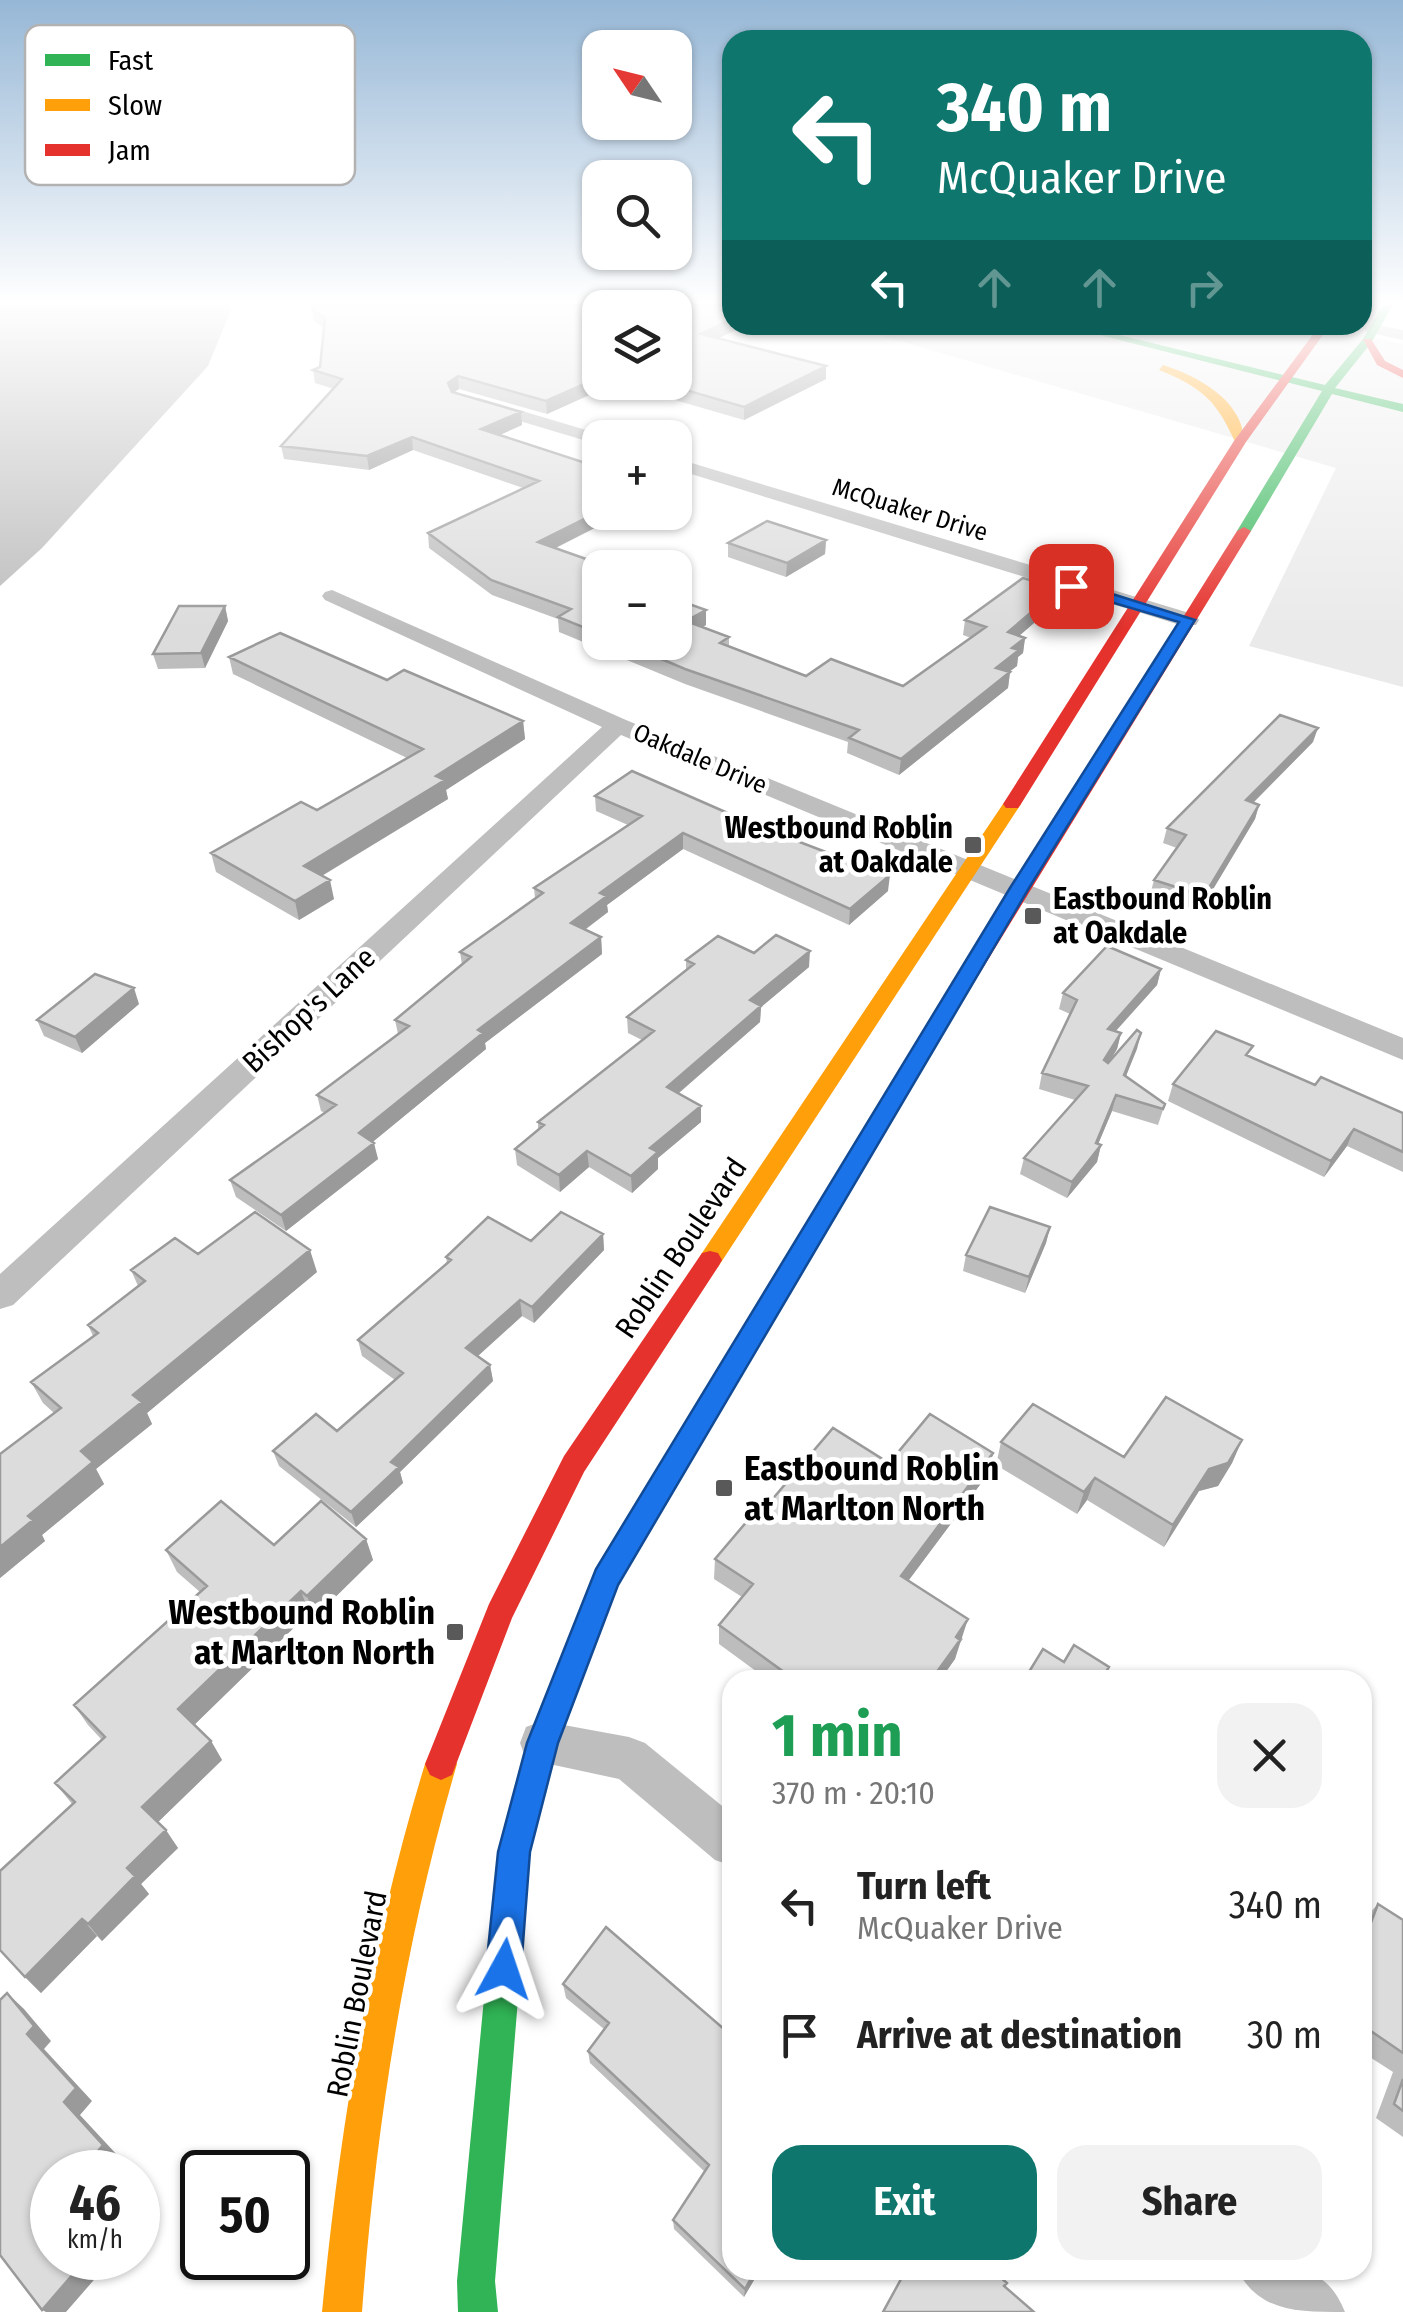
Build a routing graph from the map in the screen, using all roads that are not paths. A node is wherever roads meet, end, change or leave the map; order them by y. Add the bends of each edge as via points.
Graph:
1 (512, 413) edge
2 (1233, 413) edge
3 (1259, 413) edge
4 (1315, 413) edge
5 (1403, 421) edge
6 (1359, 424) dead end
7 (582, 434) edge
8 (1330, 435) dead end
9 (1240, 441) junction
10 (1290, 456) junction
11 (692, 468) edge
12 (332, 596) dead end
13 (1140, 606) junction
14 (1188, 620) junction
15 (618, 724) junction
16 (969, 871) junction
17 (1020, 888) junction
18 (1403, 1050) edge
19 (0, 1295) edge
20 (542, 1743) junction
21 (722, 1835) edge
22 (1277, 2280) edge
23 (342, 2312) edge
24 (478, 2312) edge
25 (1317, 2312) edge

1 - 7 street
2 - 9 main road
3 - 9 main road, Roblin Boulevard
4 - 10 main road
5 - 6 main road
8 - 10 main road
9 - 13 main road, Roblin Boulevard
10 - 14 main road
11 - 13 street, McQuaker Drive
12 - 15 street, Oakdale Drive
13 - 14 street, McQuaker Drive
13 - 16 main road, Roblin Boulevard
14 - 17 main road
15 - 16 street, Oakdale Drive
15 - 19 street, Bishop's Lane
16 - 17 street, Oakdale Drive
16 - 23 main road, Roblin Boulevard via 574,1464 489,1636 439,1767 399,1917 366,2100
17 - 18 street, Oakdale Drive
17 - 20 main road via 606,1578
20 - 21 street via 629,1760
20 - 24 main road via 514,1852
22 - 25 street

